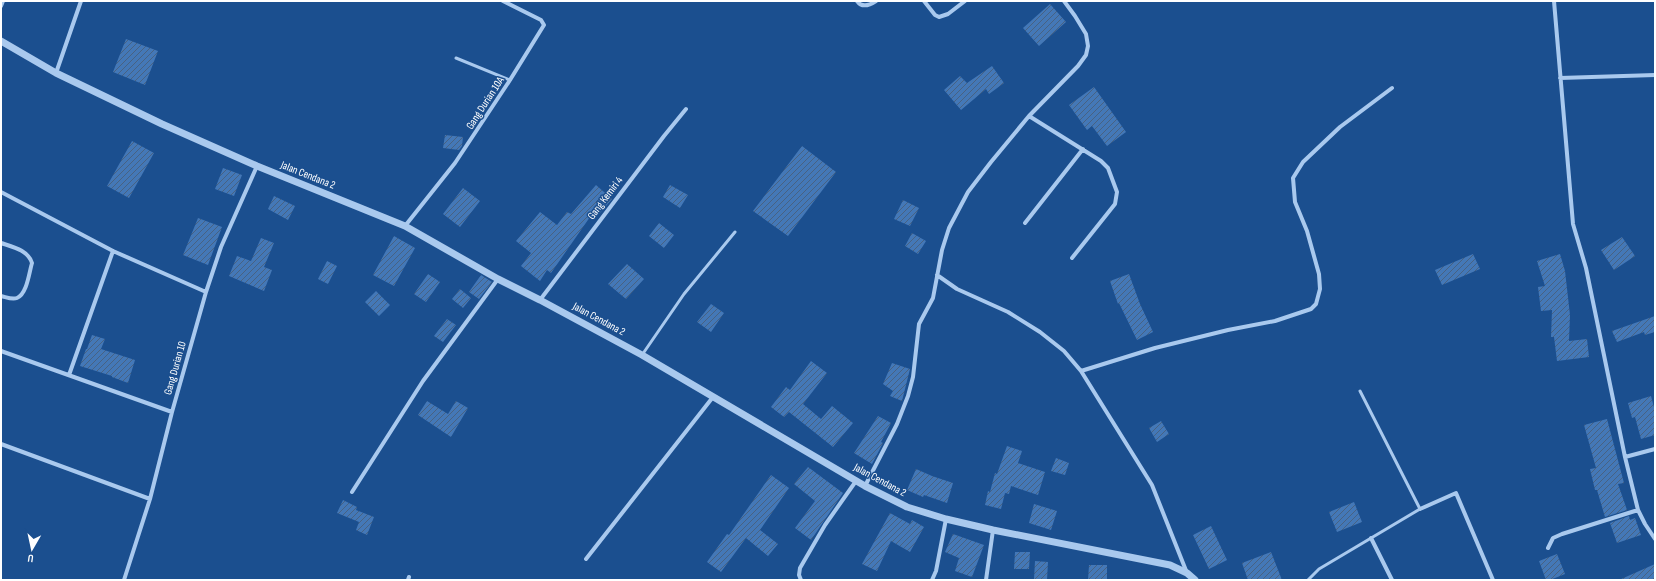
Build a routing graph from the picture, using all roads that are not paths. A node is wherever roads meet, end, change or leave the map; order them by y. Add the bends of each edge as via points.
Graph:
1 (3, 1) edge
2 (81, 1) edge
3 (503, 1) edge
4 (857, 1) edge
5 (876, 1) edge
6 (924, 1) edge
7 (965, 1) edge
8 (1064, 1) edge
9 (1554, 1) edge
10 (1, 6) edge
11 (1, 41) edge
12 (456, 58) dead end
13 (56, 73) junction
14 (1655, 75) edge
15 (1560, 78) junction
16 (510, 80) junction
17 (1392, 88) dead end
18 (686, 109) dead end
19 (1030, 116) junction
20 (1084, 149) junction
21 (257, 166) junction
22 (1, 192) edge
23 (1025, 223) dead end
24 (405, 226) junction
25 (735, 232) dead end
26 (1, 243) edge
27 (113, 251) junction
28 (1072, 258) dead end
29 (938, 275) junction
30 (498, 279) junction
31 (206, 292) junction
32 (1, 296) edge
33 (540, 300) junction
34 (1, 351) edge
35 (642, 355) junction
36 (1081, 371) junction
37 (69, 375) junction
38 (1360, 391) dead end
39 (713, 397) junction
40 (172, 412) junction
41 (1, 444) edge
42 (1655, 449) edge
43 (1625, 457) junction
44 (856, 481) junction
45 (865, 486) junction
46 (352, 492) dead end
47 (150, 499) junction
48 (1420, 509) junction
49 (1638, 510) junction
50 (946, 519) junction
51 (993, 530) junction
52 (1371, 538) junction
53 (1655, 539) edge
54 (1548, 548) dead end
55 (586, 559) dead end
56 (1187, 573) junction
57 (124, 580) edge
58 (801, 580) edge
59 (932, 580) edge
60 (986, 580) edge
61 (1195, 580) edge
62 (1308, 580) edge
63 (1392, 580) edge
64 (1493, 580) edge

1 - 10 street
2 - 13 street
3 - 16 street, Gang Durian 10A via 541,20 544,25
4 - 5 street via 866,5
6 - 7 street via 939,17 948,14
8 - 19 street via 1086,34 1086,54 1078,66
9 - 15 street
11 - 13 street, Jalan Cendana 2
12 - 16 lane
13 - 21 street, Jalan Cendana 2
14 - 15 street
15 - 43 street via 1573,224 1586,268
16 - 24 street, Gang Durian 10A via 456,163
17 - 36 street via 1340,127 1303,162 1293,178 1295,202 1307,231 1319,274 1320,289 1316,304 1275,321 1162,346
18 - 33 street, Gang Kemiri 4
19 - 20 street
19 - 29 street via 968,192 949,228
20 - 23 street
20 - 28 street via 1108,168 1118,192 1115,204
21 - 24 street, Jalan Cendana 2
21 - 31 street, Gang Durian 10 via 221,247
22 - 27 street
24 - 30 street, Jalan Cendana 2
25 - 35 lane via 684,294
26 - 32 street via 22,250 32,263 23,292 17,298
27 - 31 street
27 - 37 street
29 - 36 street via 957,288 1008,312 1040,332 1064,351
29 - 45 street via 933,298 919,324 913,377 908,396 898,424
30 - 33 street, Jalan Cendana 2
30 - 46 street via 423,381
31 - 40 street, Gang Durian 10
33 - 35 street, Jalan Cendana 2
34 - 37 street
35 - 39 street, Jalan Cendana 2
36 - 56 street via 1152,485
37 - 40 street
38 - 48 lane
39 - 44 street, Jalan Cendana 2
39 - 55 street
40 - 47 street, Gang Durian 10
41 - 47 street
42 - 43 street
43 - 49 street
44 - 45 street, Jalan Cendana 2
44 - 58 street via 825,525 800,568
45 - 50 street, Jalan Cendana 2 via 907,507
47 - 57 street, Gang Durian 10
48 - 52 lane
48 - 64 street via 1456,493
49 - 53 street
49 - 54 street via 1562,534 1553,538
50 - 51 street, Jalan Cendana 2
50 - 59 street
51 - 56 street, Jalan Cendana 2 via 1170,565
51 - 60 street
52 - 62 lane via 1319,569
52 - 63 street
56 - 61 street, Jalan Cendana 2

